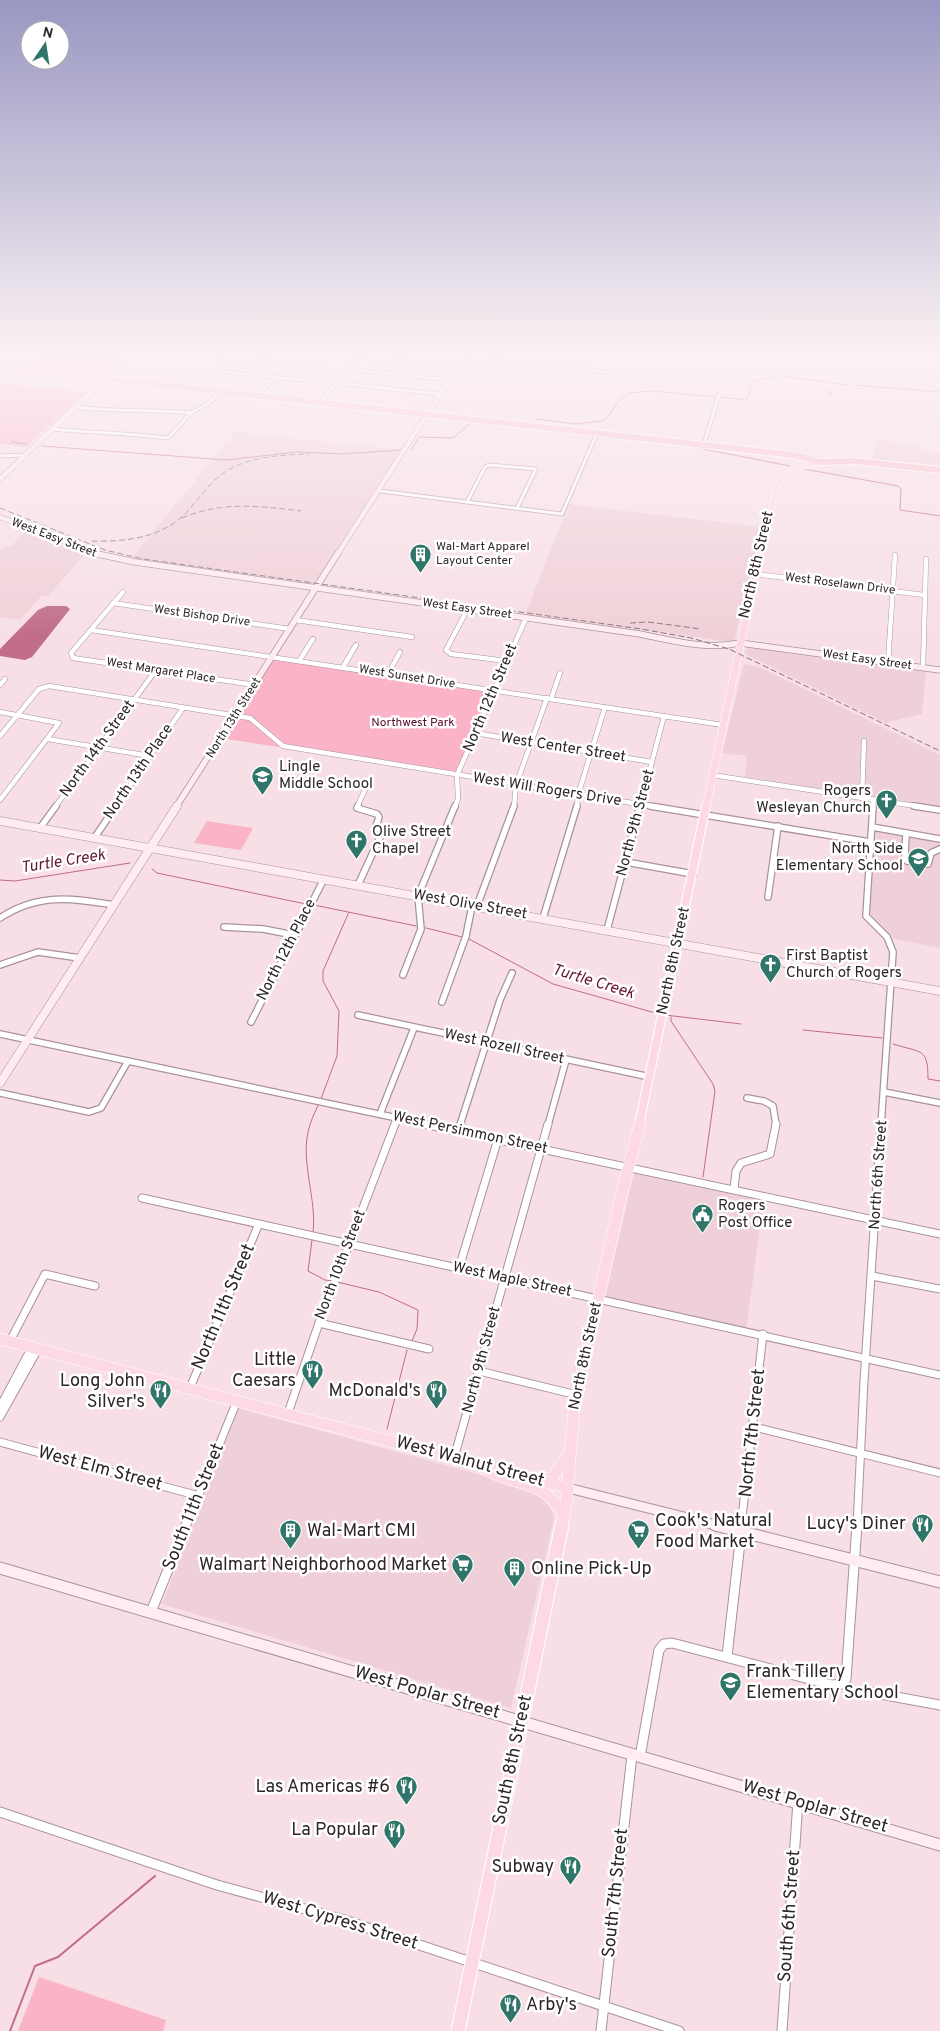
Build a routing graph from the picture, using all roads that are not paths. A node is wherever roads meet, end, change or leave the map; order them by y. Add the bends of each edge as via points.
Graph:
1 (32, 448) edge
2 (407, 448) edge
3 (591, 448) edge
4 (732, 448) edge
5 (733, 448) edge
6 (734, 448) edge
7 (25, 455) junction
8 (806, 455) junction
9 (0, 456) edge
10 (820, 462) junction
11 (865, 462) junction
12 (799, 468) junction
13 (940, 470) edge
14 (0, 478) edge
15 (380, 491) junction
16 (467, 502) junction
17 (517, 508) junction
18 (0, 517) edge
19 (895, 555) dead end
20 (926, 559) dead end
21 (755, 574) junction
22 (317, 588) junction
23 (892, 590) junction
24 (123, 592) dead end
25 (924, 595) junction
26 (113, 603) junction
27 (468, 610) junction
28 (526, 618) junction
29 (296, 620) junction
30 (290, 629) junction
31 (91, 630) junction
32 (412, 637) dead end
33 (313, 639) dead end
34 (740, 643) junction
35 (356, 645) dead end
36 (400, 652) dead end
37 (273, 656) junction
38 (299, 660) junction
39 (506, 661) junction
40 (888, 663) junction
41 (343, 667) junction
42 (923, 668) junction
43 (156, 670) junction
44 (940, 670) edge
45 (560, 673) dead end
46 (388, 674) junction
47 (0, 678) edge
48 (0, 685) edge
49 (255, 685) junction
50 (493, 690) junction
51 (549, 699) junction
52 (133, 700) junction
53 (605, 707) junction
54 (183, 708) junction
55 (0, 712) edge
56 (17, 715) junction
57 (235, 715) junction
58 (664, 716) junction
59 (723, 725) junction
60 (475, 733) junction
61 (0, 736) edge
62 (48, 739) junction
63 (531, 742) junction
64 (864, 742) dead end
65 (99, 748) junction
66 (591, 752) junction
67 (150, 756) junction
68 (652, 762) junction
69 (457, 775) junction
70 (712, 775) junction
71 (369, 781) dead end
72 (516, 785) junction
73 (578, 795) junction
74 (862, 798) junction
75 (0, 800) edge
76 (873, 800) junction
77 (641, 806) junction
78 (940, 810) edge
79 (704, 815) junction
80 (1, 822) edge
81 (778, 826) junction
82 (40, 828) junction
83 (872, 828) junction
84 (906, 833) junction
85 (95, 837) junction
86 (940, 839) edge
87 (870, 842) junction
88 (151, 847) junction
89 (940, 848) edge
90 (626, 862) junction
91 (693, 874) junction
92 (324, 879) junction
93 (358, 885) junction
94 (418, 896) junction
95 (768, 896) dead end
96 (114, 904) junction
97 (475, 906) junction
98 (0, 918) edge
99 (543, 918) junction
100 (224, 927) dead end
101 (608, 930) junction
102 (294, 935) junction
103 (678, 943) junction
104 (80, 958) junction
105 (0, 965) edge
106 (512, 973) dead end
107 (403, 975) dead end
108 (890, 982) junction
109 (940, 991) edge
110 (442, 1002) dead end
111 (358, 1015) dead end
112 (251, 1022) dead end
113 (414, 1028) junction
114 (0, 1034) edge
115 (28, 1040) junction
116 (488, 1044) junction
117 (566, 1060) junction
118 (128, 1061) junction
119 (650, 1076) junction
120 (0, 1083) edge
121 (884, 1092) junction
122 (0, 1093) edge
123 (747, 1098) dead end
124 (940, 1104) edge
125 (380, 1114) junction
126 (398, 1117) junction
127 (459, 1130) junction
128 (498, 1139) junction
129 (541, 1148) junction
130 (628, 1167) junction
131 (734, 1190) junction
132 (142, 1198) dead end
133 (875, 1221) junction
134 (258, 1226) junction
135 (940, 1234) edge
136 (349, 1245) junction
137 (459, 1268) junction
138 (872, 1276) junction
139 (504, 1278) junction
140 (95, 1286) dead end
141 (940, 1289) edge
142 (598, 1299) junction
143 (319, 1323) junction
144 (763, 1334) junction
145 (5, 1340) edge
146 (35, 1348) junction
147 (429, 1349) dead end
148 (867, 1358) junction
149 (479, 1371) junction
150 (940, 1375) edge
151 (190, 1388) junction
152 (577, 1395) junction
153 (237, 1401) junction
154 (0, 1407) edge
155 (288, 1414) junction
156 (0, 1417) edge
157 (754, 1427) junction
158 (0, 1442) edge
159 (570, 1453) junction
160 (861, 1453) junction
161 (454, 1458) junction
162 (476, 1464) junction
163 (940, 1473) edge
164 (539, 1481) junction
165 (568, 1488) junction
166 (199, 1496) junction
167 (564, 1516) junction
168 (742, 1531) junction
169 (855, 1561) junction
170 (0, 1568) edge
171 (940, 1582) edge
172 (152, 1612) junction
173 (727, 1656) junction
174 (864, 1691) dead end
175 (940, 1705) edge
176 (521, 1721) junction
177 (636, 1756) junction
178 (798, 1801) junction
179 (0, 1812) edge
180 (940, 1845) edge
181 (472, 1961) junction
182 (604, 2006) junction
183 (458, 2031) edge
184 (601, 2031) edge
185 (679, 2031) edge
186 (782, 2031) edge

1 - 7 main road
2 - 15 main road, North 13th Street
3 - 17 street via 562,514
4 - 12 main road via 808,460
5 - 10 highway via 800,455
6 - 8 highway
7 - 9 street
7 - 14 main road
8 - 10 highway via 816,457
8 - 11 highway
10 - 11 highway
10 - 12 main road, North 8th Street
11 - 13 highway
12 - 21 main road, North 8th Street via 787,473 776,484
15 - 16 street
15 - 22 main road, North 13th Street
16 - 17 street
16 - 17 street via 485,467 536,469
18 - 22 main road, West Easy Street via 106,557
19 - 23 street
20 - 25 street
21 - 23 street, West Roselawn Drive
21 - 34 main road, North 8th Street
22 - 27 main road, West Easy Street
22 - 29 main road, North 13th Street
23 - 25 street, West Roselawn Drive
23 - 40 street
24 - 26 street
25 - 42 street
26 - 30 street, West Bishop Drive
26 - 31 street
27 - 28 main road, West Easy Street
27 - 39 street via 446,650 451,654
28 - 34 main road, West Easy Street via 702,646
28 - 39 street, North 12th Street
29 - 30 main road, North 13th Street
29 - 32 street
30 - 37 main road, North 13th Street
31 - 37 street, West Sunset Drive
31 - 43 street, West Margaret Place via 71,653 73,658
33 - 38 street
34 - 40 main road, West Easy Street
34 - 59 main road, North 8th Street
35 - 41 street
36 - 46 street
37 - 38 street, West Sunset Drive
37 - 49 main road, North 13th Street
38 - 41 street, West Sunset Drive
39 - 50 street, North 12th Street
40 - 42 main road, West Easy Street
41 - 46 street, West Sunset Drive
42 - 44 main road, West Easy Street
43 - 49 street, West Margaret Place
43 - 52 street, North 14th Street
45 - 51 street
46 - 50 street, West Sunset Drive
47 - 48 street via 5,678
49 - 57 main road, North 13th Street
50 - 51 street, West Sunset Drive
50 - 60 street, North 12th Street
51 - 53 street, West Sunset Drive
51 - 63 street
52 - 54 street, West Will Rogers Drive
52 - 56 street, West Will Rogers Drive via 49,686 39,689
52 - 65 street, North 14th Street
53 - 58 street, West Sunset Drive
53 - 66 street
54 - 57 street, West Will Rogers Drive
54 - 67 street, North 13th Place
55 - 56 street
56 - 61 street
56 - 62 street via 59,723
57 - 69 street, West Will Rogers Drive via 257,720 282,746
57 - 88 main road, North 13th Street
58 - 59 street, West Sunset Drive
58 - 68 street, North 9th Street
59 - 70 main road, North 8th Street
60 - 63 street, West Center Street
60 - 69 street, North 12th Street
62 - 65 street
62 - 75 street
63 - 66 street, West Center Street
63 - 72 street
64 - 74 street
65 - 67 street
65 - 82 street, North 14th Street
66 - 68 street, West Center Street
66 - 73 street
67 - 85 street, North 13th Place
68 - 77 street, North 9th Street
69 - 72 street, West Will Rogers Drive
69 - 94 street, North 12th Street via 458,799
70 - 74 street
70 - 79 main road, North 8th Street
71 - 93 street via 357,808 377,814 376,826 382,833
72 - 73 street, West Will Rogers Drive
72 - 97 street via 514,807
73 - 77 street, West Will Rogers Drive
73 - 99 street via 576,813
74 - 76 street
76 - 78 street
76 - 83 street, North 6th Street
77 - 79 street, West Will Rogers Drive
77 - 90 street, North 9th Street
79 - 81 street, West Will Rogers Drive
79 - 91 main road, North 8th Street
80 - 82 main road, West Olive Street
81 - 87 street, West Will Rogers Drive
81 - 95 street
82 - 85 main road, West Olive Street
83 - 84 street
83 - 87 street, North 6th Street
84 - 86 street
84 - 89 street via 907,861 928,864 931,853
85 - 88 main road, West Olive Street
87 - 108 street, North 6th Street via 866,916 893,944
88 - 92 main road, West Olive Street
88 - 96 main road, North 13th Street
90 - 91 street
90 - 101 street, North 9th Street
91 - 103 main road, North 8th Street
92 - 93 main road, West Olive Street
92 - 102 street, North 12th Place
93 - 94 main road, West Olive Street
94 - 97 main road, West Olive Street
94 - 107 street via 421,931
96 - 98 street via 57,897 25,906
96 - 104 main road, North 13th Street
97 - 99 main road, West Olive Street
97 - 110 street
99 - 101 main road, West Olive Street
100 - 102 street via 264,929
101 - 103 main road, West Olive Street
102 - 112 street, North 12th Place
103 - 108 main road, West Olive Street
103 - 119 main road, North 8th Street
104 - 105 street via 38,952
104 - 115 main road, North 13th Street
106 - 116 street via 500,1000
108 - 109 main road, West Olive Street
108 - 121 street, North 6th Street
111 - 113 street, West Rozell Street
113 - 116 street, West Rozell Street
113 - 125 street
114 - 115 street, West Persimmon Street
115 - 118 street, West Persimmon Street
115 - 120 main road, North 13th Street
116 - 117 street, West Rozell Street
116 - 127 street
117 - 119 street, West Rozell Street
117 - 129 street, North 9th Street
118 - 122 street via 101,1108 89,1112
118 - 125 street, West Persimmon Street
119 - 130 main road, North 8th Street
121 - 124 street
121 - 133 street, North 6th Street
123 - 131 street via 765,1101 777,1112 772,1151 766,1157 742,1162
125 - 126 street, West Persimmon Street
126 - 127 street, West Persimmon Street
126 - 136 street, North 10th Street
127 - 128 street, West Persimmon Street
128 - 129 street, West Persimmon Street
128 - 137 street
129 - 130 street, West Persimmon Street
129 - 139 street, North 9th Street
130 - 131 street, West Persimmon Street
130 - 142 main road, North 8th Street
131 - 133 street, West Persimmon Street
132 - 134 street, West Maple Street
133 - 135 street, West Persimmon Street
133 - 138 street, North 6th Street
134 - 136 street, West Maple Street
134 - 151 street, North 11th Street
136 - 137 street, West Maple Street
136 - 143 street, North 10th Street
137 - 139 street, West Maple Street
138 - 141 street
138 - 148 street, North 6th Street
139 - 142 street, West Maple Street
139 - 149 street, North 9th Street
140 - 145 street via 46,1274
142 - 144 street, West Maple Street
142 - 152 main road, North 8th Street
143 - 147 street
143 - 155 street, North 10th Street
144 - 148 street, West Maple Street
144 - 157 street, North 7th Street
145 - 146 main road, West Walnut Street
146 - 151 main road, West Walnut Street
146 - 154 street
146 - 156 street
148 - 150 street, West Maple Street
148 - 160 street, North 6th Street
149 - 152 street
149 - 161 street, North 9th Street
151 - 153 main road, West Walnut Street
152 - 159 main road, North 8th Street
153 - 155 main road, West Walnut Street
153 - 166 street, South 11th Street
155 - 161 main road, West Walnut Street
157 - 160 street
157 - 168 street, North 7th Street
158 - 166 street, West Elm Street
159 - 164 main road via 553,1477
159 - 165 main road, North 8th Street
160 - 163 street
160 - 169 street, North 6th Street
161 - 162 main road, West Walnut Street
162 - 164 main road, West Walnut Street
162 - 167 main road via 496,1476 544,1490
164 - 165 main road, West Walnut Street
165 - 167 main road, South 8th Street
165 - 168 main road, West Walnut Street
166 - 172 street, South 11th Street
167 - 176 main road, South 8th Street
168 - 169 main road, West Walnut Street
168 - 173 street
169 - 171 main road, West Walnut Street
169 - 173 street via 846,1679 842,1684 832,1685
170 - 172 main road, West Poplar Street
172 - 176 main road, West Poplar Street
173 - 177 street, South 7th Street via 664,1644 659,1650
174 - 175 street
176 - 177 main road, West Poplar Street
176 - 181 main road, South 8th Street
177 - 178 main road, West Poplar Street
177 - 182 street, South 7th Street
178 - 180 main road, West Poplar Street
178 - 186 street, South 6th Street
179 - 181 street, West Cypress Street via 217,1885 340,1919
181 - 182 street, West Cypress Street
181 - 183 main road, South 8th Street
182 - 184 street, South 7th Street
182 - 185 street, West Cypress Street

